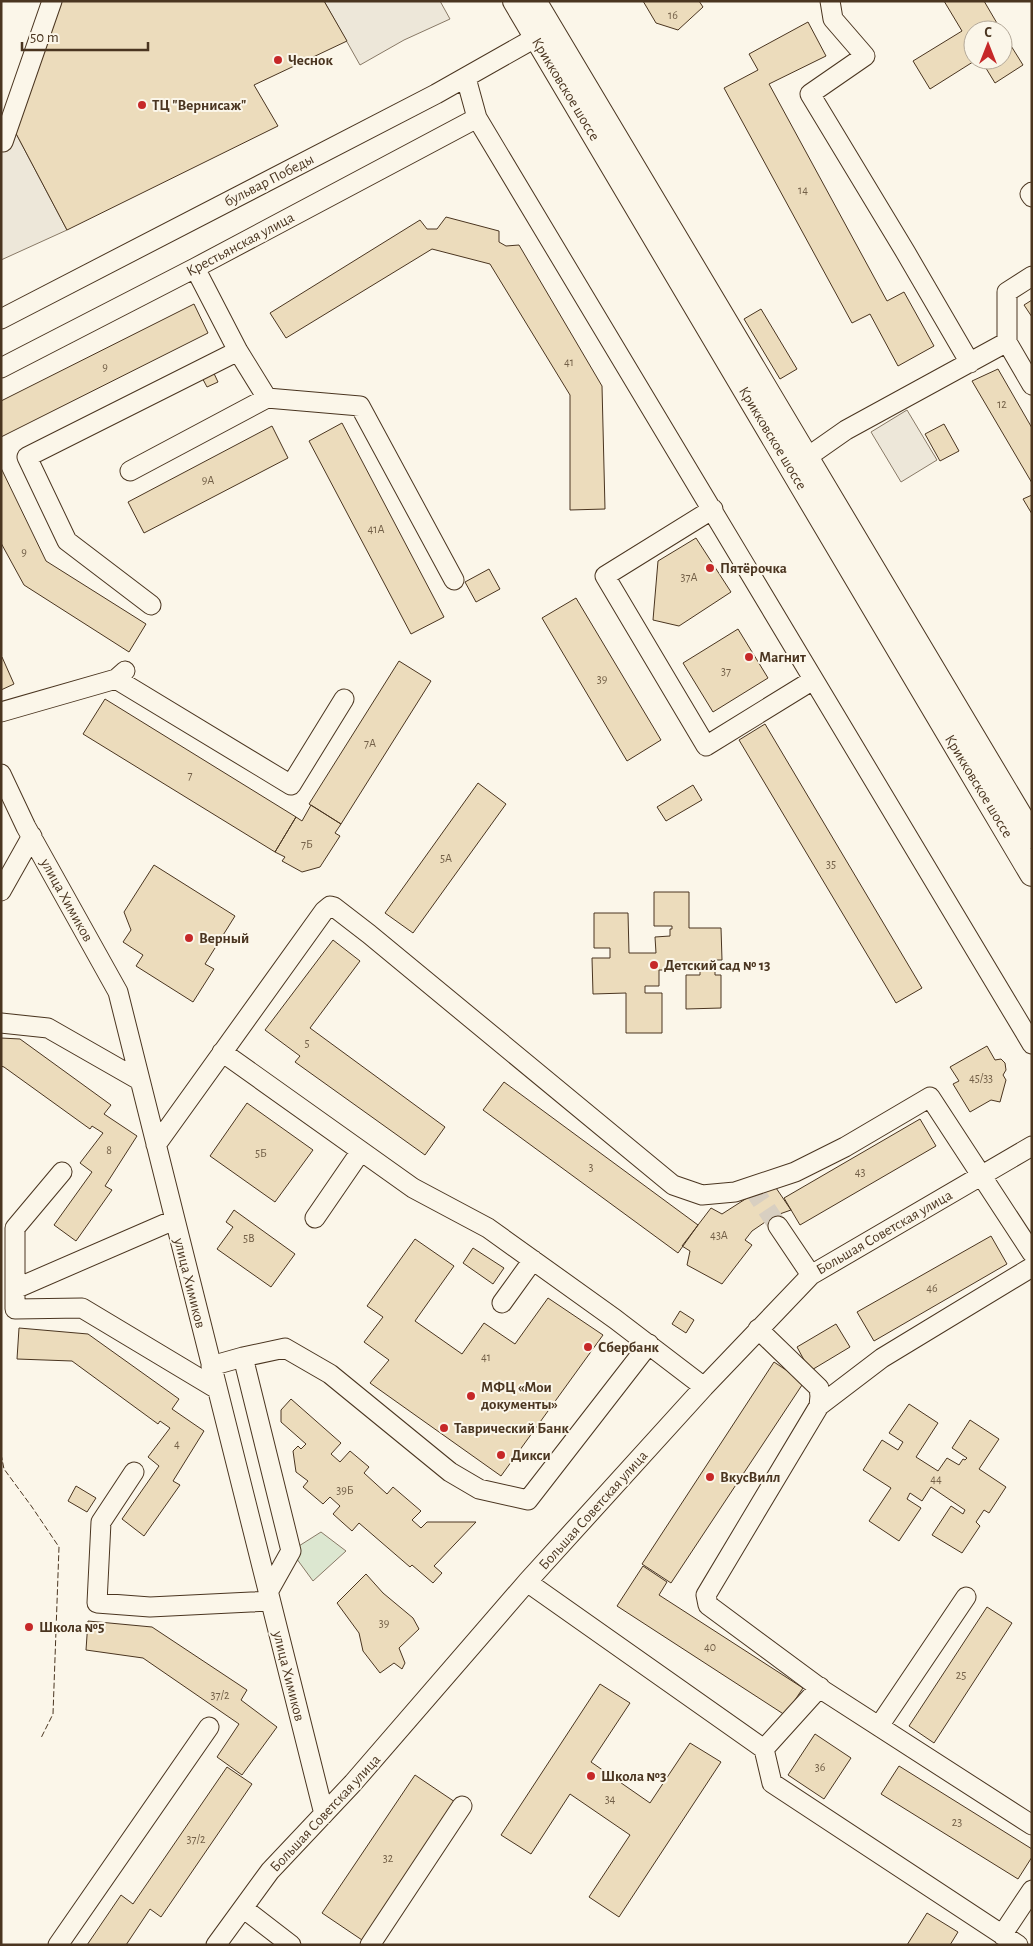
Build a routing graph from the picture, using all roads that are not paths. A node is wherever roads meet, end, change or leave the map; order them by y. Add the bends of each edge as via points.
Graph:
1 (52, 1) edge
2 (515, 1) edge
3 (534, 1) edge
4 (830, 1) edge
5 (535, 38) junction
6 (466, 78) junction
7 (477, 118) junction
8 (3, 142) dead end
9 (1032, 192) edge
10 (1032, 198) edge
11 (195, 268) junction
12 (1032, 276) edge
13 (1, 319) edge
14 (1008, 342) junction
15 (238, 351) junction
16 (970, 363) junction
17 (1, 368) edge
18 (1032, 385) edge
19 (267, 398) junction
20 (799, 463) junction
21 (130, 471) dead end
22 (713, 509) junction
23 (454, 580) dead end
24 (151, 605) dead end
25 (813, 680) junction
26 (344, 699) dead end
27 (1, 712) edge
28 (1, 774) edge
29 (32, 836) junction
30 (1032, 836) edge
31 (1029, 864) edge
32 (1, 891) edge
33 (1, 1024) edge
34 (1032, 1044) edge
35 (222, 1052) junction
36 (139, 1080) junction
37 (156, 1145) junction
38 (1032, 1146) edge
39 (361, 1151) junction
40 (62, 1172) dead end
41 (982, 1175) junction
42 (315, 1218) dead end
43 (174, 1220) junction
44 (778, 1226) tunnel mouth
45 (1032, 1254) edge
46 (533, 1260) junction
47 (1032, 1267) edge
48 (810, 1275) junction
49 (15, 1289) junction
50 (502, 1304) dead end
51 (758, 1329) junction
52 (649, 1344) junction
53 (243, 1356) junction
54 (211, 1366) junction
55 (704, 1387) junction
56 (217, 1389) junction
57 (819, 1406) junction
58 (134, 1472) dead end
59 (527, 1582) junction
60 (269, 1597) junction
61 (966, 1597) dead end
62 (820, 1687) junction
63 (880, 1726) junction
64 (209, 1727) dead end
65 (764, 1749) junction
66 (462, 1806) dead end
67 (324, 1814) junction
68 (1032, 1825) edge
69 (1032, 1890) edge
70 (242, 1908) junction
71 (1010, 1940) edge
72 (58, 1945) edge
73 (216, 1945) edge
74 (291, 1945) edge
75 (370, 1945) edge

1 - 8 street
2 - 5 main road, Крикковское шоссе
3 - 20 main road
4 - 16 street via 833,19 865,56 810,94
5 - 6 street, бульвар Победы
5 - 20 main road, Крикковское шоссе
6 - 7 street
6 - 13 street, бульвар Победы
7 - 11 street, Крестьянская улица
7 - 22 street
9 - 10 street
11 - 15 street
11 - 17 street, Крестьянская улица
12 - 14 street via 1007,292
14 - 16 street
14 - 18 street
15 - 19 street
15 - 24 street via 27,457 67,541
16 - 20 street via 846,430
19 - 21 street
19 - 23 street via 360,406
20 - 30 main road
20 - 31 main road, Крикковское шоссе
22 - 25 street
22 - 25 street via 605,576 706,746
25 - 34 street
26 - 27 street via 291,785 121,675
28 - 29 street, улица Химиков
29 - 32 street
29 - 36 street, улица Химиков via 118,992
33 - 36 street via 48,1028
35 - 37 street
35 - 39 street
35 - 41 street via 330,906 369,934 673,1185 702,1195 735,1192 795,1172 930,1097
36 - 37 street, улица Химиков
37 - 43 street, улица Химиков
38 - 41 street, Большая Советская улица
39 - 42 street
39 - 46 street via 413,1188 488,1228
40 - 49 street via 15,1228
41 - 45 street
41 - 48 street, Большая Советская улица
43 - 49 street
43 - 54 street, улица Химиков
44 - 48 street
46 - 50 street
46 - 52 street
47 - 57 street via 882,1358
48 - 51 street, Большая Советская улица
49 - 56 street via 15,1309 82,1308
51 - 55 street, Большая Советская улица
51 - 57 street via 819,1388
52 - 53 street via 528,1500 479,1489 450,1472 330,1374 284,1348
52 - 55 street
53 - 54 street
53 - 60 street via 291,1551
54 - 56 street, улица Химиков
55 - 59 street, Большая Советская улица
56 - 60 street, улица Химиков
57 - 62 street via 706,1595 706,1600 708,1605
58 - 60 street via 102,1522 97,1603 150,1608
59 - 65 street
59 - 67 street, Большая Советская улица
60 - 67 street, улица Химиков
61 - 63 street
62 - 63 street
62 - 65 street
63 - 68 street
64 - 72 street
65 - 71 street via 772,1783
66 - 75 street
67 - 70 street, Большая Советская улица via 270,1871
69 - 71 street
70 - 73 street, Большая Советская улица
70 - 74 street

